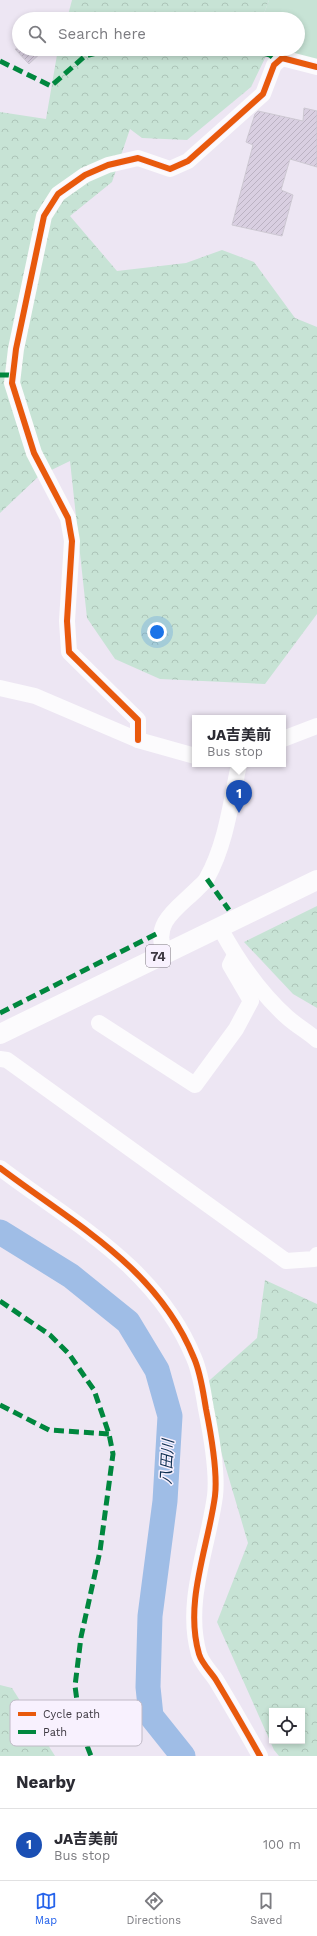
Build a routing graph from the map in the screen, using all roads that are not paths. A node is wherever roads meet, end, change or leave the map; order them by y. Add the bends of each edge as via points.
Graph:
1 (317, 67) edge
2 (0, 688) edge
3 (317, 726) edge
4 (286, 738) edge
5 (138, 740) junction
6 (192, 755) edge
7 (238, 767) edge
8 (317, 880) edge
9 (220, 928) junction
10 (165, 953) junction
11 (235, 955) junction
12 (99, 1023) dead end
13 (0, 1034) edge
14 (317, 1040) edge
15 (0, 1059) edge
16 (0, 1168) edge
17 (317, 1255) edge
18 (260, 1756) edge

1 - 5 street via 282,58 274,65 263,94 188,161 170,169 138,158 108,165 85,175 58,194 44,216 16,349 12,383 34,453 68,518 72,541 67,621 70,652 138,720
2 - 5 street via 35,696
3 - 4 street
5 - 6 street
7 - 10 street via 224,839 207,880 165,920 160,932 161,945
8 - 9 main road, 74
9 - 10 main road, 74
9 - 11 street
10 - 13 main road, 74
11 - 12 street via 230,965 251,1001 236,1029 195,1085
11 - 14 street via 260,988 287,1017
15 - 17 street via 7,1060 286,1261 314,1259
16 - 18 street via 93,1234 127,1262 162,1300 178,1323 195,1360 212,1440 215,1494 193,1612 194,1635 200,1657

